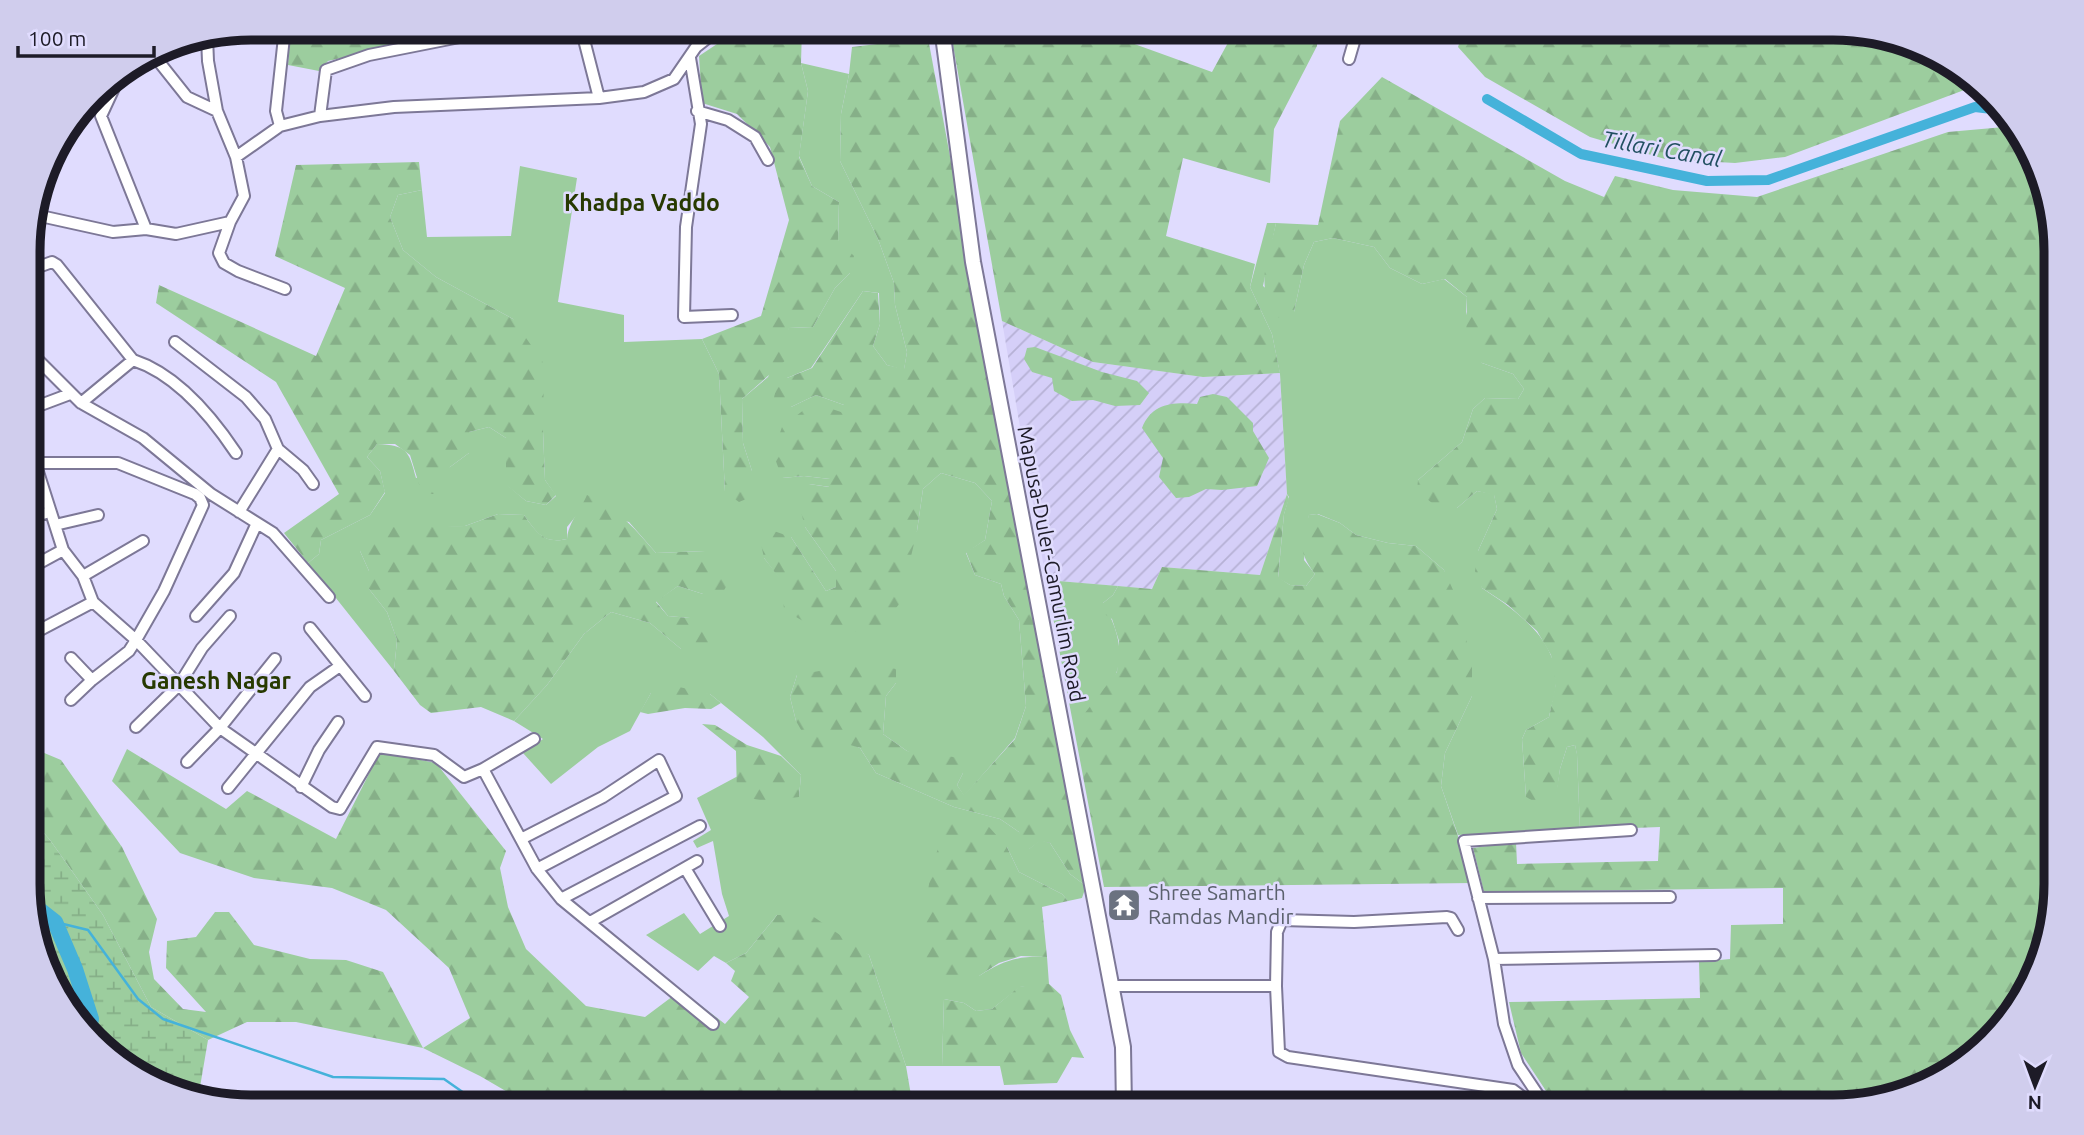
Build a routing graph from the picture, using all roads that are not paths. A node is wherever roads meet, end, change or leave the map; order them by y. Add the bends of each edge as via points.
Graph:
1 (284, 40) edge
2 (443, 40) edge
3 (584, 40) edge
4 (705, 40) edge
5 (944, 40) edge
6 (1355, 40) edge
7 (207, 45) edge
8 (690, 58) junction
9 (1349, 60) dead end
10 (159, 62) edge
11 (111, 94) edge
12 (599, 99) junction
13 (217, 111) junction
14 (697, 111) junction
15 (320, 117) junction
16 (280, 126) junction
17 (236, 157) junction
18 (768, 160) dead end
19 (43, 216) edge
20 (230, 222) junction
21 (146, 229) junction
22 (41, 266) edge
23 (285, 289) dead end
24 (732, 315) dead end
25 (175, 342) dead end
26 (134, 360) junction
27 (41, 363) edge
28 (70, 394) junction
29 (81, 403) junction
30 (41, 405) edge
31 (278, 449) junction
32 (236, 453) dead end
33 (41, 455) edge
34 (41, 483) edge
35 (313, 484) dead end
36 (49, 512) junction
37 (239, 512) junction
38 (41, 515) edge
39 (98, 515) dead end
40 (257, 523) junction
41 (55, 525) junction
42 (143, 541) dead end
43 (63, 550) junction
44 (40, 562) edge
45 (83, 576) junction
46 (329, 597) dead end
47 (93, 602) junction
48 (196, 616) dead end
49 (230, 617) dead end
50 (310, 628) dead end
51 (40, 630) edge
52 (136, 640) junction
53 (71, 659) dead end
54 (275, 659) dead end
55 (340, 666) junction
56 (92, 680) junction
57 (180, 685) junction
58 (365, 696) dead end
59 (71, 701) dead end
60 (338, 722) dead end
61 (136, 727) dead end
62 (220, 728) junction
63 (534, 739) dead end
64 (257, 754) junction
65 (187, 762) dead end
66 (483, 769) junction
67 (301, 787) junction
68 (228, 788) dead end
69 (700, 826) dead end
70 (1631, 830) dead end
71 (521, 839) junction
72 (697, 861) dead end
73 (685, 868) junction
74 (537, 869) junction
75 (1670, 897) dead end
76 (1478, 898) junction
77 (561, 899) junction
78 (590, 922) junction
79 (720, 926) dead end
80 (1458, 930) dead end
81 (1715, 955) dead end
82 (1494, 959) junction
83 (1111, 986) junction
84 (1276, 986) junction
85 (713, 1024) dead end
86 (1124, 1094) edge
87 (1519, 1094) edge
88 (1537, 1094) edge

1 - 16 street via 276,111
2 - 15 street via 369,55 326,70
3 - 12 street
4 - 8 street
5 - 83 street, Mapusa-Duler-Camurlim Road via 973,262
6 - 9 street
7 - 13 street
8 - 12 street via 674,79 644,92
8 - 14 street
10 - 13 street via 187,97
11 - 21 street via 101,116
12 - 15 street via 394,107
13 - 17 street
14 - 18 street via 728,120 755,137
14 - 24 street via 701,124 686,227 684,317
15 - 16 street
16 - 17 street
17 - 20 street via 244,196
19 - 21 street via 113,232
20 - 21 street via 176,234
20 - 23 street via 219,253 224,263
22 - 26 street via 57,265
25 - 31 street via 246,397 265,419
26 - 29 street
26 - 32 street via 199,404
27 - 28 street
28 - 29 street
28 - 30 street
29 - 37 street via 144,438
31 - 35 street
31 - 37 street
33 - 52 street via 118,463 200,498 203,505
34 - 36 street
36 - 38 street
36 - 41 street
37 - 40 street
39 - 41 street
40 - 46 street via 273,533
40 - 48 street via 233,573
41 - 43 street
42 - 45 street
43 - 44 street
43 - 45 street
45 - 47 street
47 - 51 street
47 - 52 street
49 - 57 street via 202,648
50 - 55 street
52 - 56 street
52 - 57 street
53 - 56 street
54 - 62 street
55 - 58 street
55 - 64 street via 310,687
56 - 59 street
57 - 61 street
57 - 62 street
60 - 67 street
62 - 64 street
62 - 65 street
63 - 66 street
64 - 67 street
64 - 68 street
66 - 67 street via 464,777 434,755 377,747 340,809
66 - 71 street
69 - 77 street
70 - 76 street via 1464,841
71 - 74 street
71 - 74 street via 603,797 659,760 676,796
72 - 73 street
73 - 78 street
73 - 79 street
74 - 77 street
75 - 76 street
76 - 82 street
77 - 78 street
78 - 85 street
80 - 84 street via 1447,917 1282,920 1277,932
81 - 82 street
82 - 88 street via 1504,1024 1518,1065
83 - 84 street
83 - 86 street, Mapusa-Duler-Camurlim Road via 1123,1047
84 - 87 street via 1279,1052 1289,1057

